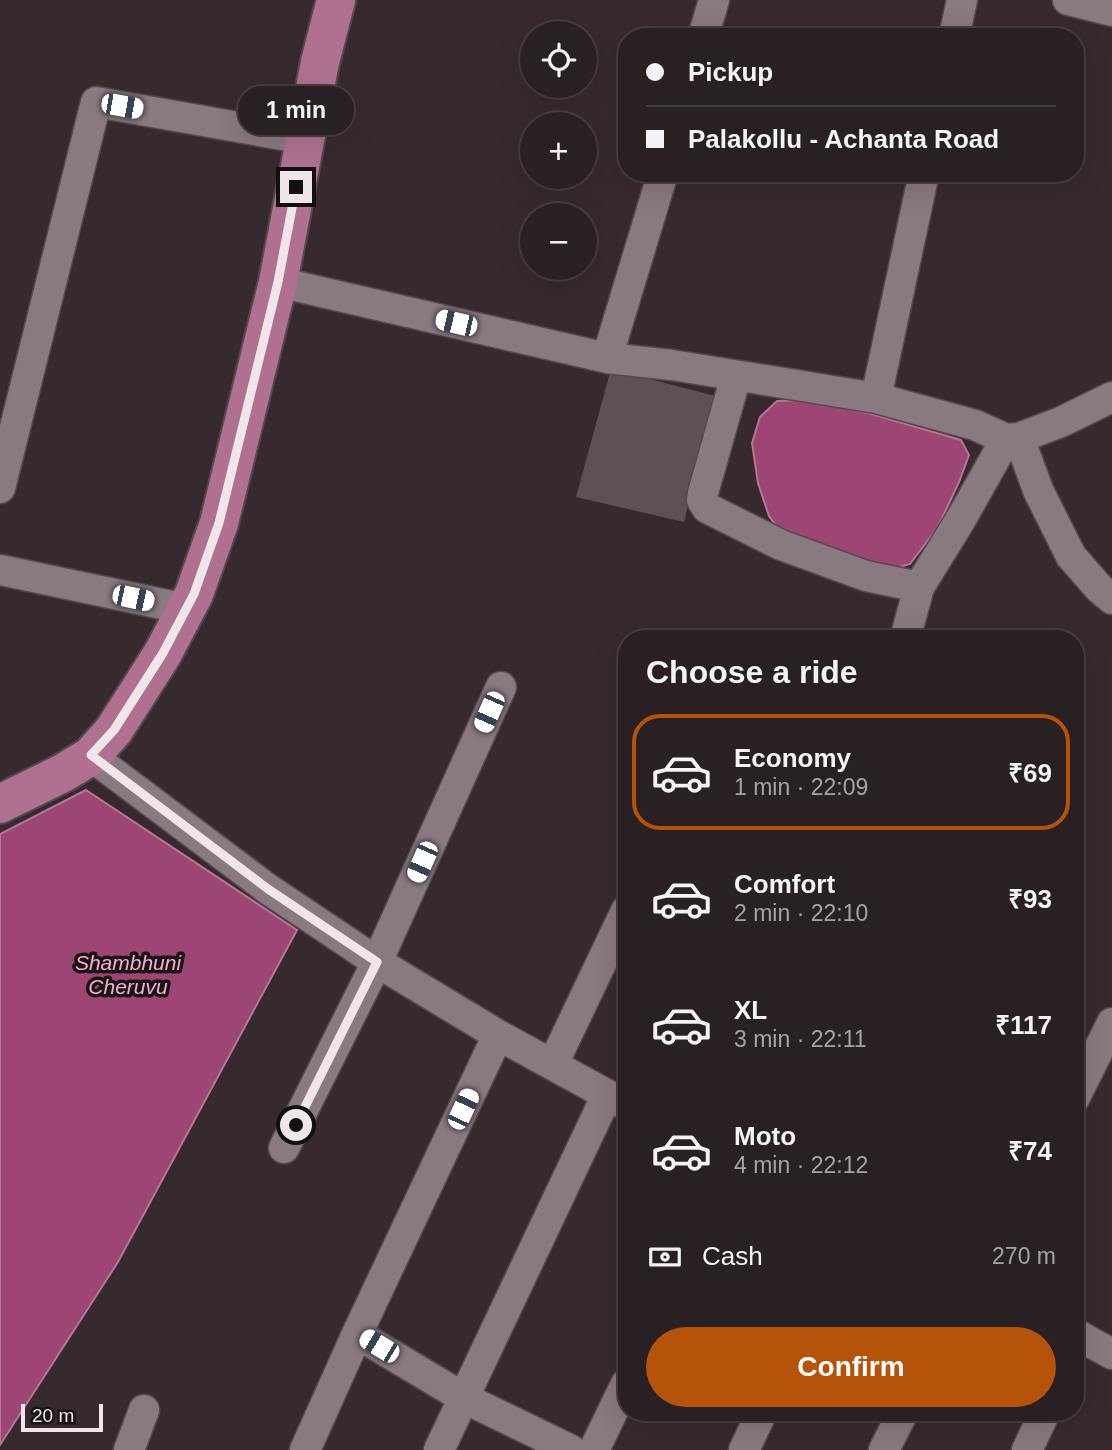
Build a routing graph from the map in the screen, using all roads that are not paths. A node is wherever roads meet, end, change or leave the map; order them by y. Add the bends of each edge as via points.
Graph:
1 (336, 0) edge
2 (714, 0) edge
3 (961, 0) edge
4 (1068, 0) edge
5 (1112, 11) edge
6 (706, 28) edge
7 (956, 28) edge
8 (305, 139) junction
9 (660, 182) edge
10 (922, 182) edge
11 (278, 282) junction
12 (607, 358) junction
13 (736, 376) junction
14 (1112, 397) edge
15 (876, 398) junction
16 (1012, 438) junction
17 (0, 488) edge
18 (0, 570) edge
19 (919, 587) junction
20 (1112, 599) edge
21 (186, 609) junction
22 (907, 630) edge
23 (500, 687) dead end
24 (91, 755) junction
25 (3, 799) edge
26 (618, 928) edge
27 (377, 962) junction
28 (1110, 1031) edge
29 (498, 1035) junction
30 (553, 1064) junction
31 (1084, 1080) edge
32 (617, 1100) edge
33 (284, 1148) dead end
34 (357, 1334) junction
35 (1084, 1342) edge
36 (1112, 1354) edge
37 (464, 1398) junction
38 (618, 1400) edge
39 (144, 1410) dead end
40 (758, 1421) edge
41 (898, 1421) edge
42 (1041, 1421) edge
43 (129, 1450) edge
44 (305, 1450) edge
45 (439, 1450) edge
46 (571, 1450) edge
47 (594, 1450) edge
48 (744, 1450) edge
49 (884, 1450) edge
50 (1027, 1450) edge

1 - 8 main road
2 - 6 street
3 - 7 street
4 - 5 street
8 - 11 main road
8 - 17 street via 96,102
9 - 12 street
10 - 15 street
11 - 12 street
11 - 21 main road via 219,523
12 - 13 street
13 - 15 street
13 - 19 street via 703,493 707,508 781,545 866,576
14 - 16 street via 1061,422
15 - 16 street
16 - 19 street
16 - 20 street via 1071,556
18 - 21 street
19 - 22 street
21 - 24 main road via 114,730
23 - 27 street
24 - 25 main road via 63,774
24 - 27 street via 268,889
26 - 30 street
27 - 29 street
27 - 33 street
28 - 31 street
29 - 30 street
29 - 34 street
30 - 32 street
32 - 37 street
34 - 37 street
34 - 44 street
35 - 36 street
37 - 45 street
37 - 46 street
38 - 47 street
39 - 43 street
40 - 48 street
41 - 49 street
42 - 50 street

